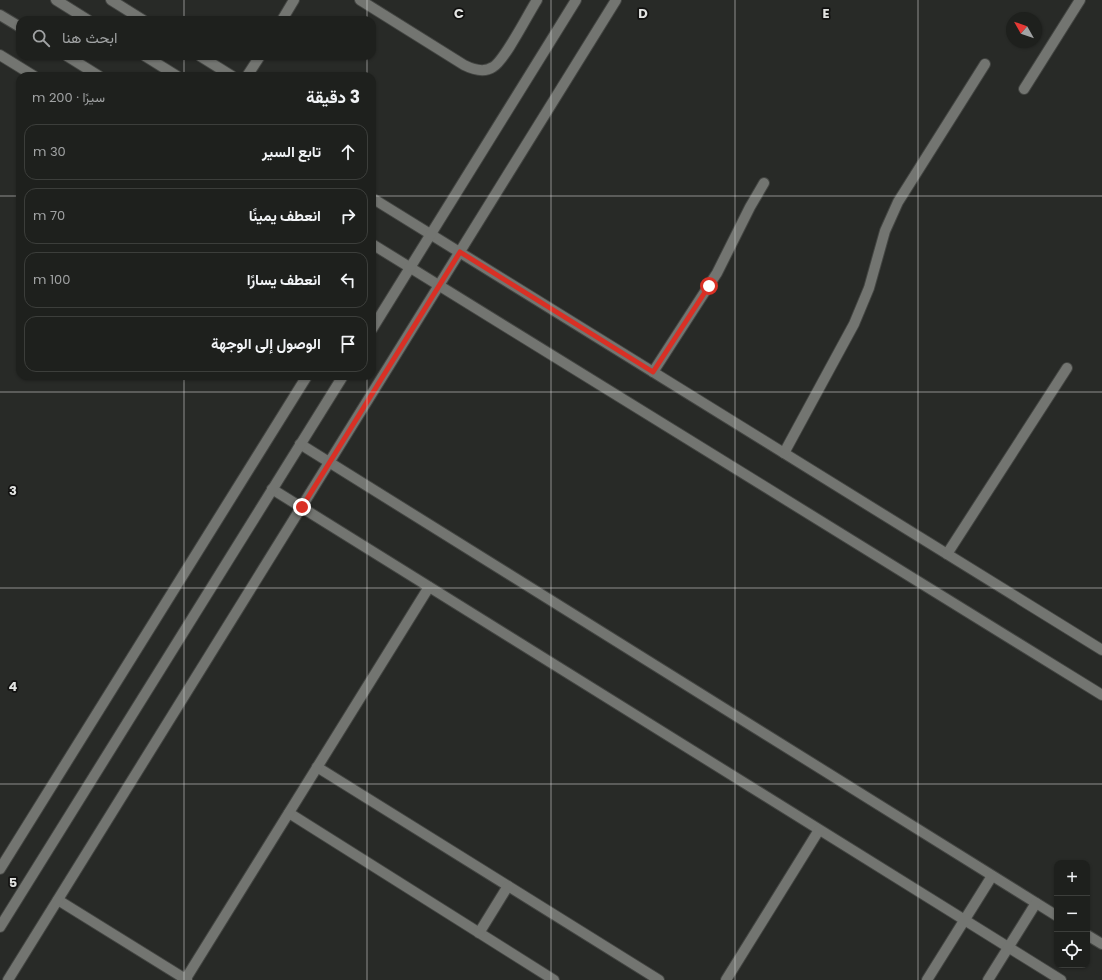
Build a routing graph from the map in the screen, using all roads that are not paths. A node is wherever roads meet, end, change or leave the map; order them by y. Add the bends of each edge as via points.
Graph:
1 (56, 0) edge
2 (111, 0) edge
3 (294, 0) edge
4 (360, 0) edge
5 (537, 0) edge
6 (576, 0) edge
7 (616, 0) edge
8 (1080, 0) edge
9 (0, 15) edge
10 (82, 16) edge
11 (137, 16) edge
12 (284, 16) edge
13 (16, 25) edge
14 (0, 55) edge
15 (73, 60) edge
16 (151, 60) edge
17 (206, 60) edge
18 (257, 60) edge
19 (985, 64) dead end
20 (28, 72) edge
21 (93, 72) edge
22 (171, 72) edge
23 (226, 72) edge
24 (250, 72) edge
25 (1024, 89) dead end
26 (764, 183) dead end
27 (376, 201) edge
28 (430, 235) junction
29 (376, 246) edge
30 (460, 252) junction
31 (410, 267) junction
32 (440, 285) junction
33 (376, 322) edge
34 (1067, 368) dead end
35 (653, 372) junction
36 (305, 380) edge
37 (340, 380) edge
38 (300, 444) junction
39 (784, 453) junction
40 (329, 463) junction
41 (272, 489) junction
42 (302, 507) junction
43 (947, 554) junction
44 (430, 587) junction
45 (1102, 650) edge
46 (1102, 695) edge
47 (317, 767) junction
48 (289, 813) junction
49 (819, 830) junction
50 (0, 869) edge
51 (992, 876) junction
52 (508, 886) junction
53 (58, 900) junction
54 (1036, 903) junction
55 (1054, 914) edge
56 (964, 920) junction
57 (0, 927) edge
58 (479, 933) junction
59 (1090, 937) edge
60 (1102, 944) edge
61 (1008, 947) junction
62 (8, 980) edge
63 (186, 980) edge
64 (554, 980) edge
65 (659, 980) edge
66 (726, 980) edge
67 (927, 980) edge
68 (988, 980) edge
69 (1061, 980) edge

1 - 10 street
2 - 11 street
3 - 12 street
4 - 5 street via 464,65 479,71 499,63
6 - 28 street
7 - 30 street
8 - 25 street
9 - 13 street
14 - 20 street
15 - 21 street
16 - 22 street
17 - 23 street
18 - 24 street
19 - 39 street via 898,202 885,231 869,288 854,324
26 - 35 street via 717,273
27 - 28 street
28 - 30 street
28 - 31 street
29 - 31 street
30 - 32 street
30 - 35 street
31 - 32 street
31 - 33 street
32 - 40 street
32 - 46 street
34 - 43 street
35 - 39 street
36 - 50 street
37 - 38 street
38 - 40 street
38 - 41 street
39 - 43 street
40 - 42 street
40 - 51 street
41 - 42 street
41 - 57 street
42 - 44 street
42 - 53 street
43 - 45 street
44 - 47 street
44 - 49 street
47 - 48 street
47 - 52 street
48 - 58 street
48 - 63 street
49 - 56 street
49 - 66 street
51 - 54 street
51 - 56 street
52 - 58 street
52 - 65 street
53 - 62 street
53 - 63 street
54 - 55 street
54 - 61 street
56 - 61 street
56 - 67 street
58 - 64 street
59 - 60 street
61 - 68 street
61 - 69 street

